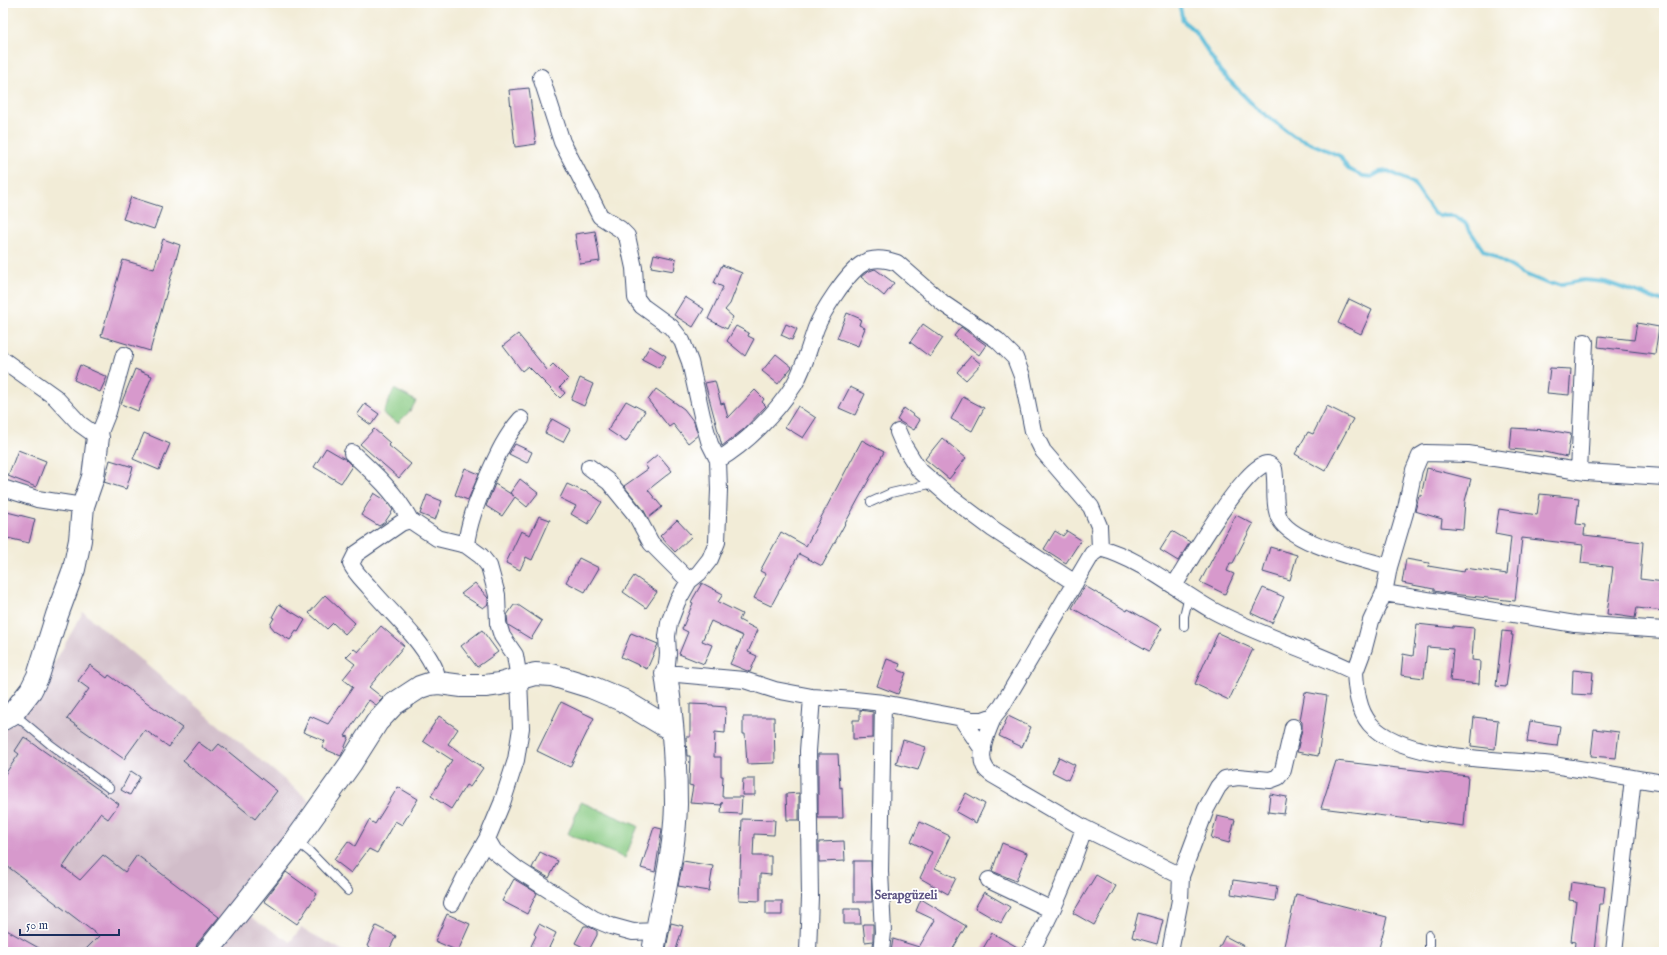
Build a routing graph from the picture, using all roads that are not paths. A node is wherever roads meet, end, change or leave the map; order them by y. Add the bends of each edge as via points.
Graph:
1 (541, 77) dead end
2 (1585, 342) dead end
3 (124, 355) dead end
4 (3, 360) edge
5 (521, 419) dead end
6 (898, 432) dead end
7 (98, 438) junction
8 (352, 453) dead end
9 (718, 460) junction
10 (589, 467) dead end
11 (1579, 472) junction
12 (1664, 477) edge
13 (934, 482) junction
14 (3, 488) edge
15 (871, 502) dead end
16 (83, 506) junction
17 (410, 520) junction
18 (466, 545) junction
19 (1100, 548) junction
20 (1389, 567) junction
21 (689, 581) junction
22 (1075, 582) junction
23 (1174, 586) junction
24 (1384, 593) junction
25 (1189, 595) junction
26 (1184, 626) dead end
27 (1664, 630) edge
28 (1354, 672) junction
29 (666, 673) junction
30 (519, 679) junction
31 (438, 682) junction
32 (812, 698) junction
33 (883, 704) junction
34 (8, 716) edge
35 (994, 716) junction
36 (961, 718) junction
37 (1293, 727) dead end
38 (672, 730) junction
39 (983, 750) junction
40 (1633, 778) junction
41 (1664, 783) edge
42 (109, 788) dead end
43 (1084, 828) junction
44 (488, 839) junction
45 (296, 840) junction
46 (1181, 876) junction
47 (989, 880) dead end
48 (348, 891) dead end
49 (452, 903) dead end
50 (1052, 910) junction
51 (1429, 935) dead end
52 (655, 942) edge
53 (207, 952) edge
54 (808, 952) edge
55 (881, 952) edge
56 (1030, 952) edge
57 (1170, 952) edge
58 (1429, 952) edge
59 (1614, 952) edge

1 - 9 street via 562,142 600,216 627,236 634,268 636,298 671,326 682,341 690,362 710,444
2 - 11 street
3 - 7 street
4 - 7 street via 55,398 80,424
5 - 18 street via 500,449 474,509
6 - 13 street via 919,470
7 - 16 street via 93,477
8 - 17 street via 385,485
9 - 19 street via 756,431 794,385 809,354 816,327 826,307 847,278 862,263 879,259 888,260 897,264 944,304 997,340 1016,358 1033,431 1043,451 1091,507 1099,526
9 - 21 street via 717,542 710,559
10 - 21 street via 609,482 636,515 651,543
11 - 12 street
11 - 20 street via 1468,454 1425,452 1420,456 1414,470 1405,513
13 - 15 lane via 891,493
13 - 22 street via 993,529
14 - 16 street via 37,500
16 - 34 street via 74,569 38,676 31,690
17 - 18 street via 437,538
17 - 31 street via 401,522 356,554 351,564 355,573 426,653 434,666
18 - 30 street via 482,556 489,566 497,595 498,623 502,636 515,655
19 - 22 street via 1092,554
19 - 23 street via 1135,562
20 - 23 street via 1317,545 1284,528 1275,502 1274,469 1266,464 1244,481 1225,506
20 - 24 street
21 - 29 street via 676,602 669,623
22 - 35 street
23 - 25 street
24 - 27 street via 1575,624
24 - 28 street
25 - 26 lane
25 - 28 street via 1211,610 1252,630
28 - 40 street via 1363,715 1386,737 1401,745 1461,756 1545,764
29 - 32 street via 744,680
29 - 38 street
30 - 31 street via 484,686
30 - 38 street via 535,674 552,675 590,687 622,700
30 - 44 street via 521,728 516,760
31 - 45 street via 420,687 394,704 377,722
32 - 33 street
32 - 54 street via 808,751
33 - 36 street
33 - 55 street
34 - 42 lane
35 - 36 street via 983,720
35 - 39 street
36 - 39 street
37 - 46 street via 1283,770 1278,777 1270,780 1238,777 1225,779 1218,787 1206,809
38 - 52 street via 676,804 672,845
39 - 43 street via 985,768 993,775
40 - 41 street
40 - 59 street
43 - 46 street
43 - 50 street via 1073,863
44 - 49 street
44 - 52 street via 494,851 518,870 594,919
45 - 48 lane
45 - 53 street
46 - 57 street via 1180,900
47 - 50 street
50 - 56 street
51 - 58 lane

